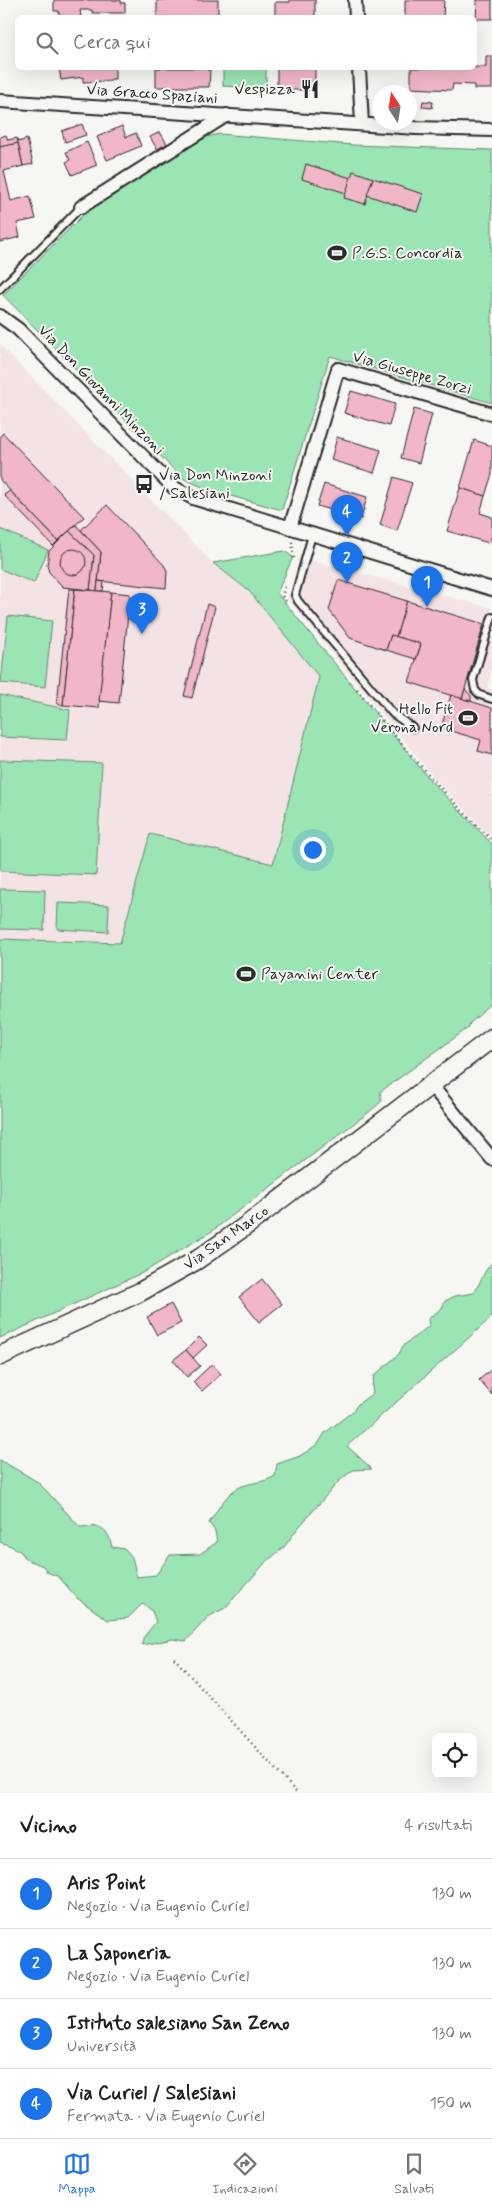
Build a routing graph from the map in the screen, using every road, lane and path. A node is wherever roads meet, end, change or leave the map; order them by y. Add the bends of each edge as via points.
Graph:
1 (355, 0) edge
2 (356, 15) edge
3 (359, 70) edge
4 (0, 101) edge
5 (227, 115) junction
6 (362, 124) junction
7 (492, 130) edge
8 (81, 207) joint
9 (0, 289) edge
10 (0, 316) edge
11 (492, 414) edge
12 (290, 528) junction
13 (312, 535) junction
14 (492, 589) edge
15 (492, 617) edge
16 (492, 699) edge
17 (413, 728) dead end
18 (492, 1038) edge
19 (431, 1085) junction
20 (492, 1159) edge
21 (0, 1356) edge
22 (174, 1658) dead end
23 (297, 1793) edge

1 - 2 street
3 - 6 street
4 - 5 street, Via Gracco Spaziani
5 - 6 street, Via Gracco Spaziani
5 - 8 street
6 - 7 street, Via Gracco Spaziani
8 - 9 lane
10 - 12 street, Via Don Giovanni Minzoni via 18,329 173,487 193,498
11 - 12 street, Via Giuseppe Zorzi via 338,369
12 - 13 street, Via Don Giovanni Minzoni
13 - 14 street, Via Don Giovanni Minzoni
13 - 17 lane via 295,595 298,601 393,714
15 - 16 lane via 473,680 474,690
18 - 19 main road, Via San Marco
19 - 20 street
19 - 21 main road, Via San Marco via 197,1260 140,1292
22 - 23 path

